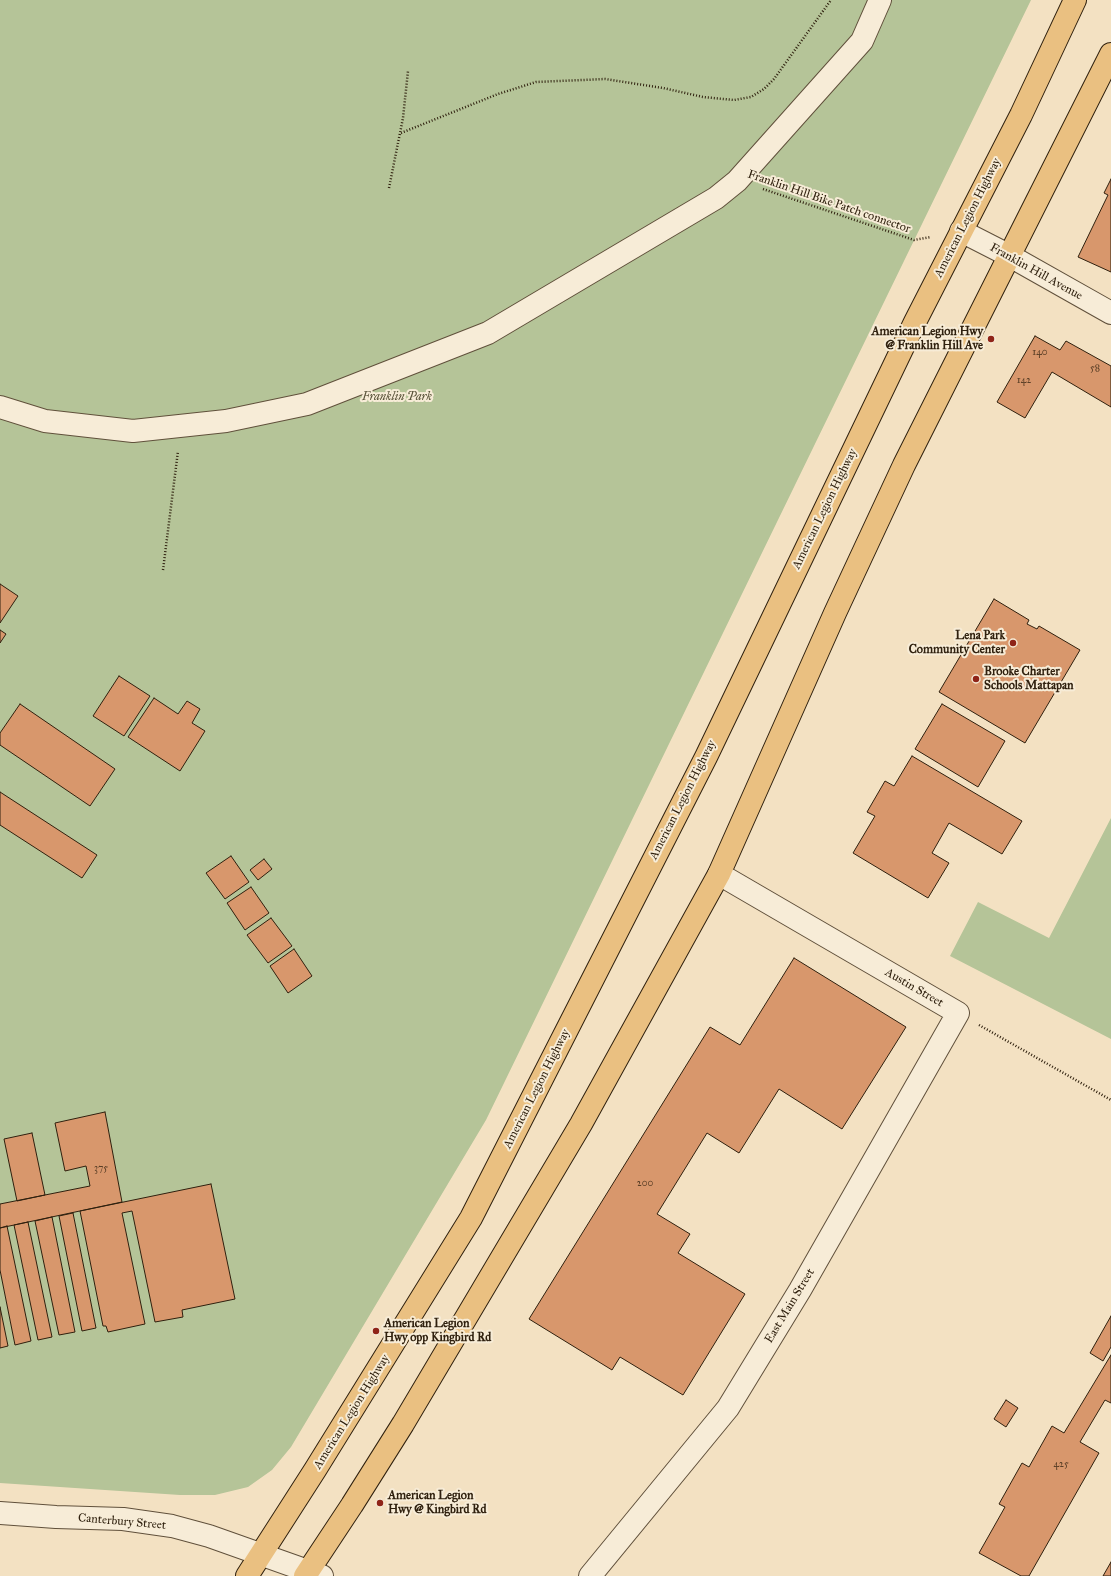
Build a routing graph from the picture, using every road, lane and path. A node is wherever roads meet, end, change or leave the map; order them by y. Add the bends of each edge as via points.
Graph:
1 (831, 0) edge
2 (880, 0) edge
3 (1075, 0) edge
4 (1111, 54) edge
5 (408, 71) dead end
6 (401, 133) junction
7 (737, 180) junction
8 (390, 188) dead end
9 (961, 231) junction
10 (914, 240) dead end
11 (1010, 256) junction
12 (1111, 313) edge
13 (0, 407) edge
14 (182, 426) junction
15 (162, 570) dead end
16 (718, 874) junction
17 (958, 1013) junction
18 (1111, 1100) edge
19 (0, 1513) edge
20 (260, 1554) junction
21 (312, 1574) edge
22 (247, 1576) edge
23 (590, 1576) edge

1 - 6 path via 774,79 751,97 734,100 703,97 605,79 536,82 498,94
2 - 7 street via 862,41
3 - 9 main road, American Legion Highway via 1021,115
4 - 11 main road
5 - 6 path
6 - 8 path
7 - 10 path, Franklin Hill Bike Patch connector
7 - 14 street via 716,198 488,333 306,404 226,421
9 - 11 street, Franklin Hill Avenue
9 - 20 main road, American Legion Highway via 706,757 471,1218
11 - 12 street, Franklin Hill Avenue
11 - 16 main road via 900,472
13 - 14 street via 46,421 133,432
14 - 15 path
16 - 17 street, Austin Street
16 - 21 main road via 581,1124
17 - 18 path, Austin Street
17 - 23 street, East Main Street via 800,1290 728,1408
19 - 20 street, Canterbury Street via 123,1519 172,1526
20 - 21 street, Canterbury Street
20 - 22 main road, American Legion Highway

